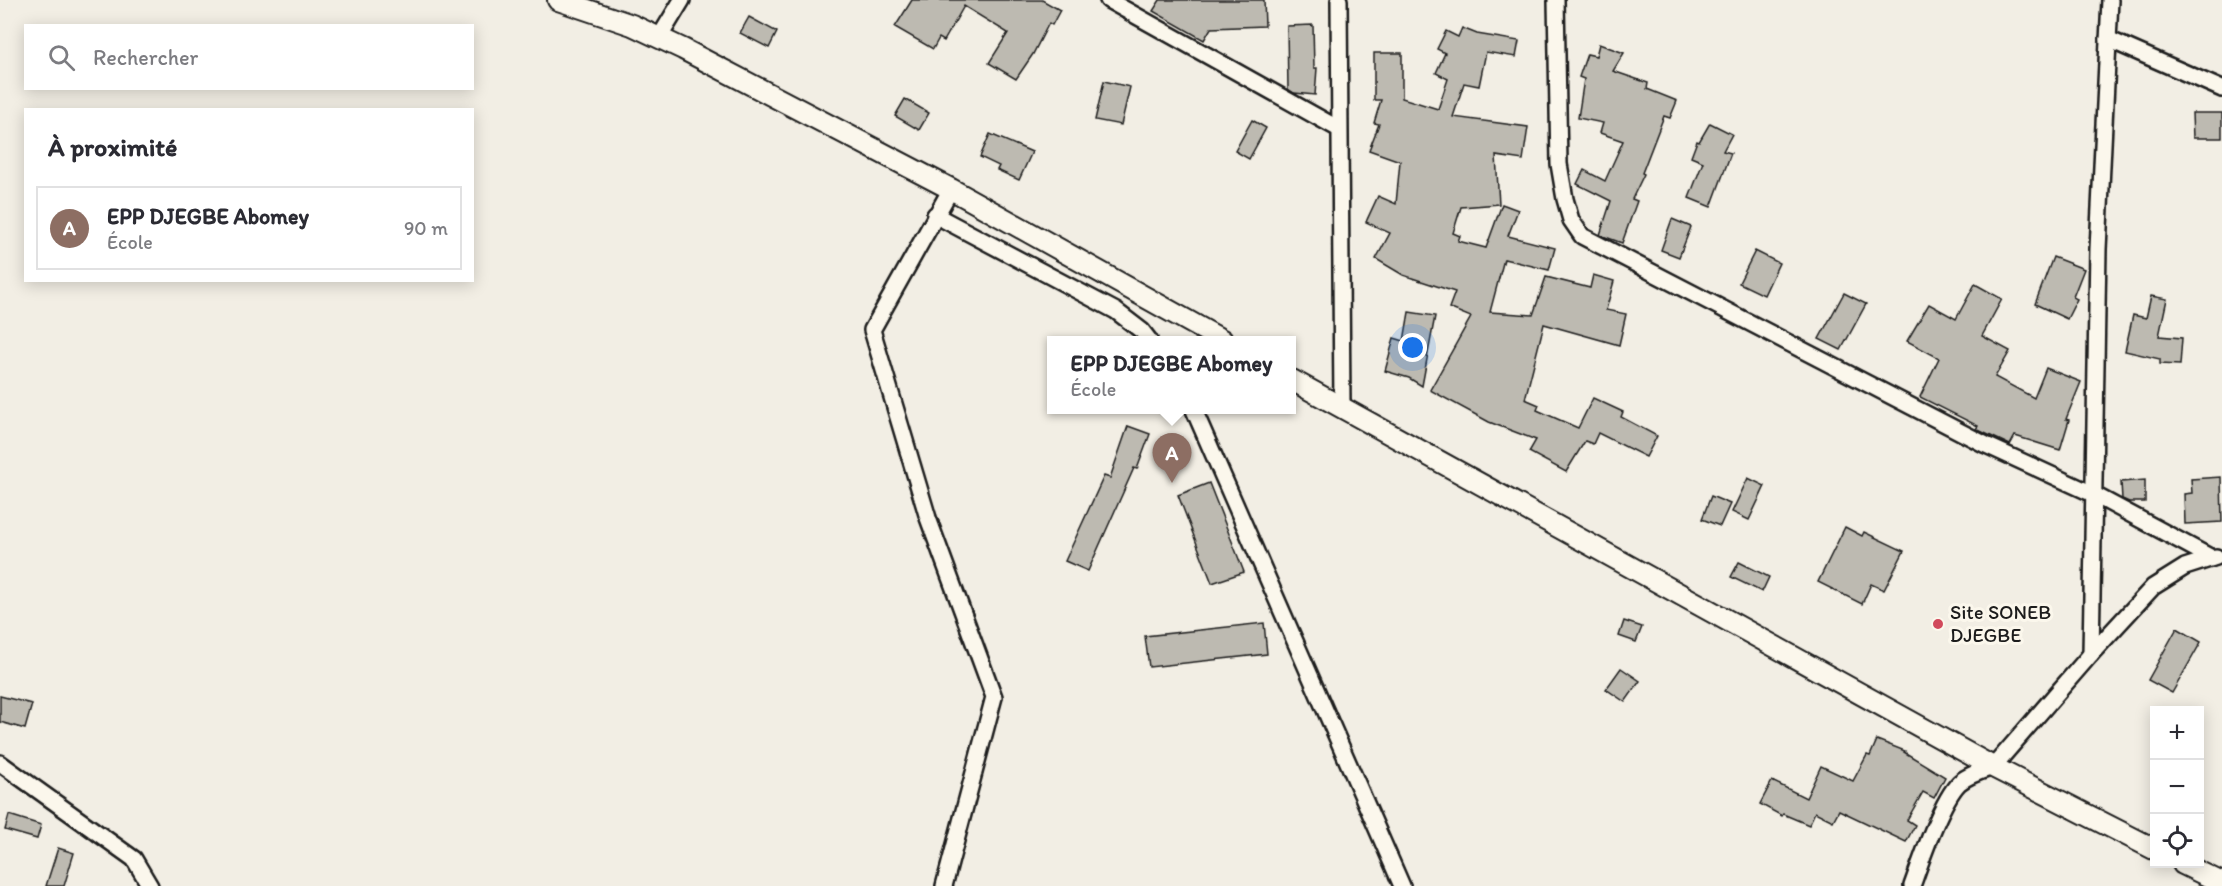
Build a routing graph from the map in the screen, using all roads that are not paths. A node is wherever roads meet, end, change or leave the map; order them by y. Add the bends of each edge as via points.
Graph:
1 (558, 0) edge
2 (682, 0) edge
3 (1108, 0) edge
4 (1339, 0) edge
5 (1556, 0) edge
6 (2110, 0) edge
7 (1127, 5) edge
8 (659, 38) junction
9 (2108, 39) junction
10 (2222, 89) edge
11 (1339, 129) junction
12 (951, 189) junction
13 (935, 215) junction
14 (1146, 336) edge
15 (1215, 336) edge
16 (1296, 382) edge
17 (1342, 408) junction
18 (1196, 414) edge
19 (2093, 494) junction
20 (2217, 557) edge
21 (2091, 654) junction
22 (0, 763) edge
23 (1993, 767) junction
24 (2150, 847) edge
25 (2191, 868) edge
26 (2222, 884) edge
27 (150, 886) edge
28 (944, 886) edge
29 (1402, 886) edge
30 (1912, 886) edge

1 - 8 street
2 - 8 street
3 - 7 street
4 - 11 street
5 - 19 street via 1559,164 1564,199 1582,236 1986,445
6 - 9 street
7 - 11 street
8 - 12 street
9 - 10 street
9 - 19 street via 2098,249
11 - 17 street
12 - 13 street
12 - 15 street
13 - 14 street via 1116,311
13 - 28 street via 872,330 928,518 994,697
16 - 17 street
17 - 23 street
18 - 29 street
19 - 20 street
19 - 21 street
20 - 21 street via 2185,567 2153,587
21 - 23 street
22 - 27 street via 134,859
23 - 24 street
23 - 30 street via 1960,783 1951,795
25 - 26 street

